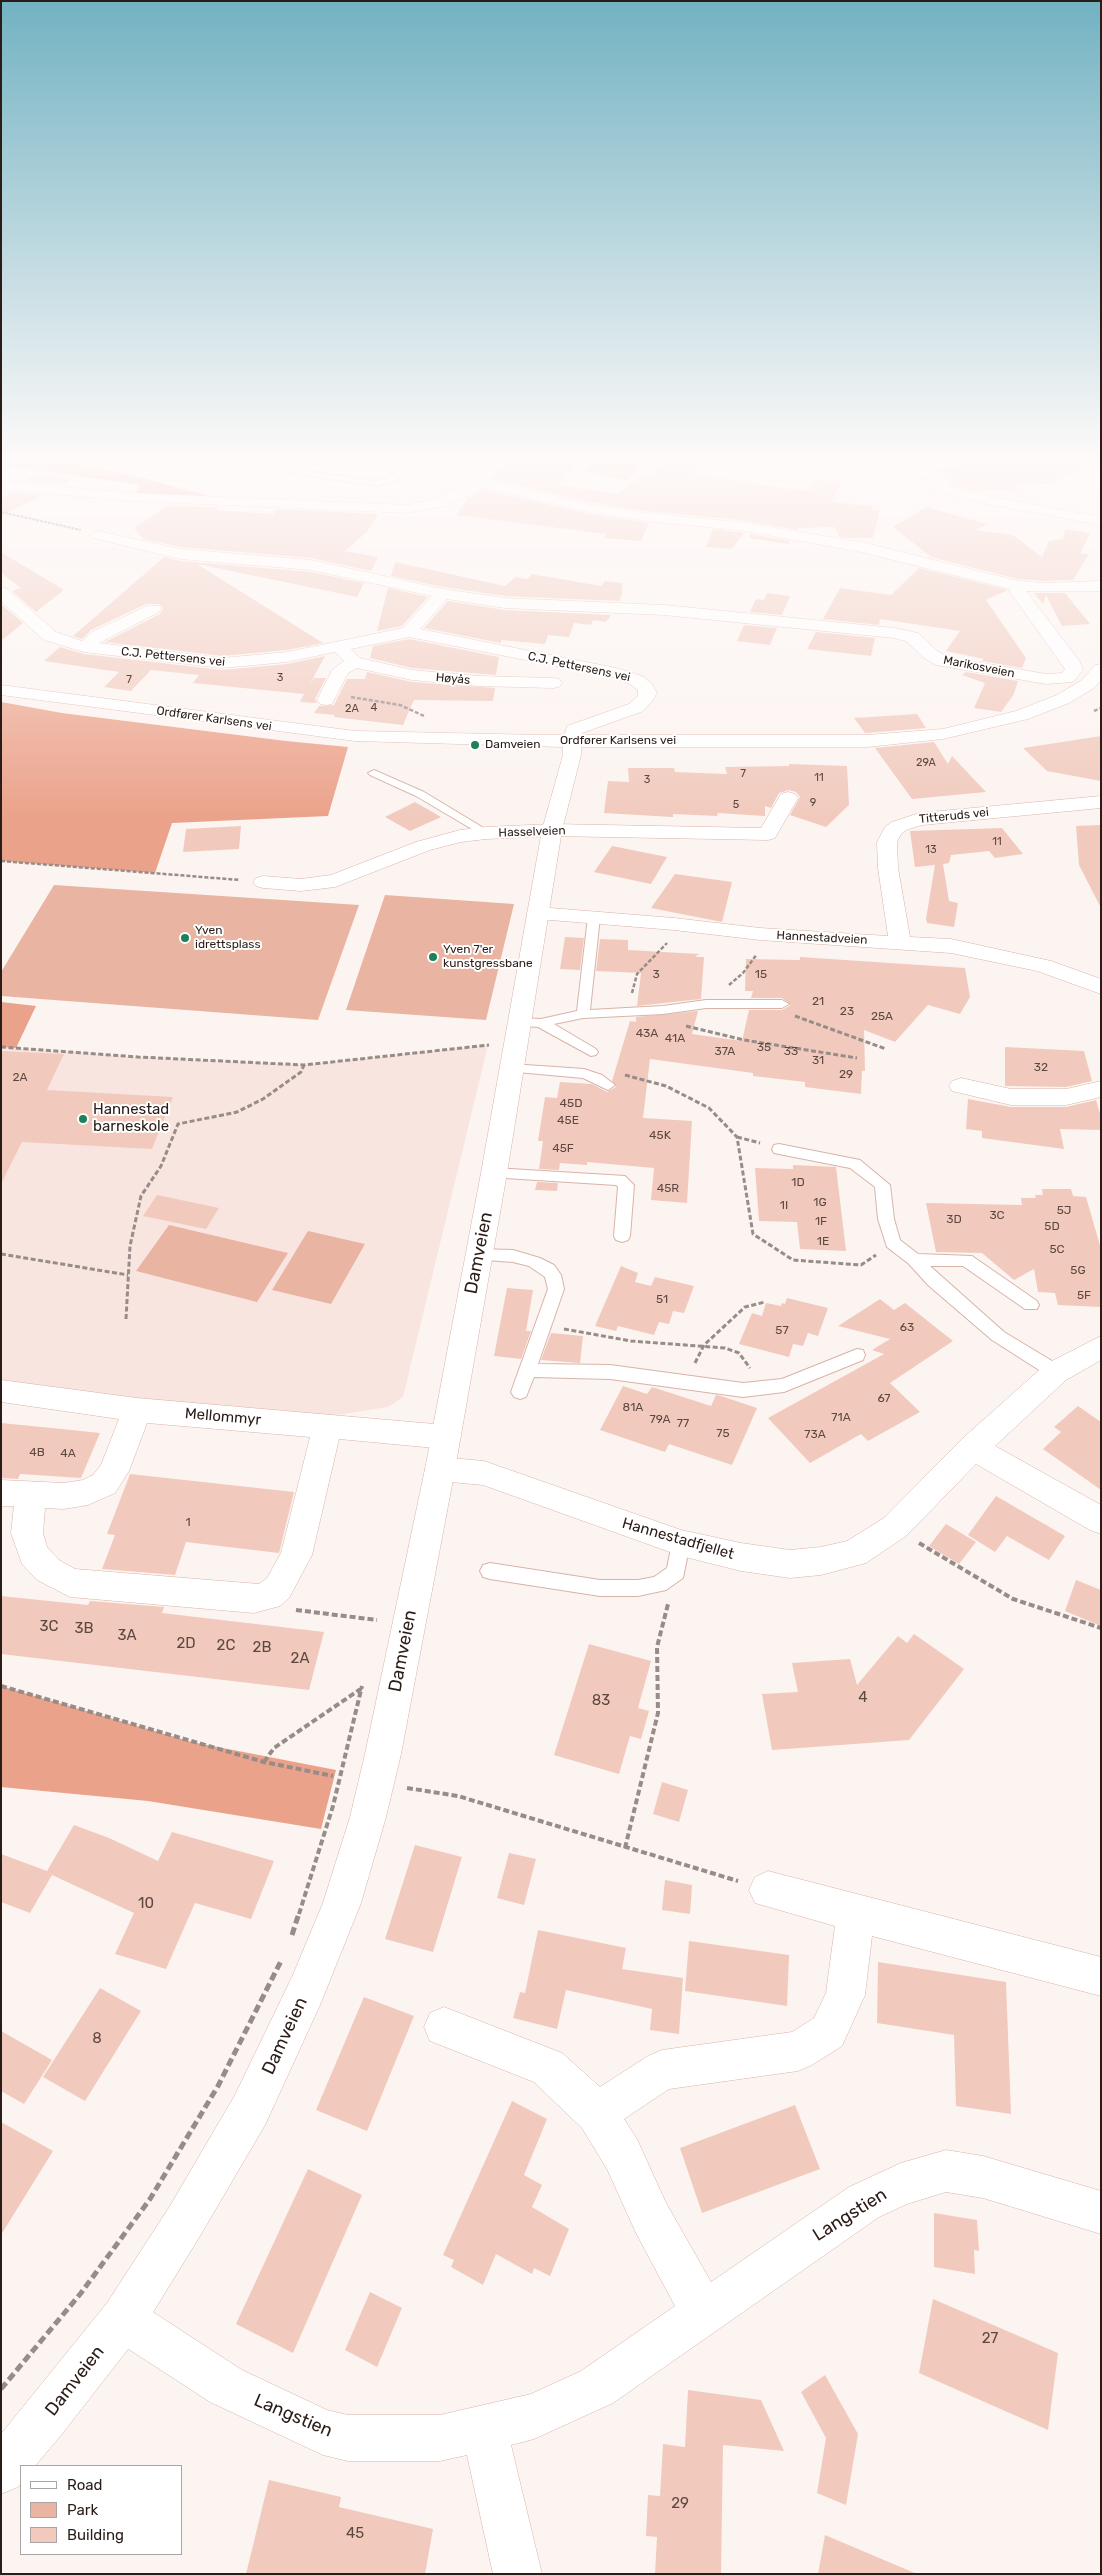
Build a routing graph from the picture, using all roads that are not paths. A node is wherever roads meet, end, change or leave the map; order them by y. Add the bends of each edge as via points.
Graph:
1 (371, 578) edge
2 (986, 578) edge
3 (1018, 586) junction
4 (1101, 586) edge
5 (1, 592) edge
6 (443, 594) junction
7 (153, 609) dead end
8 (21, 611) junction
9 (1, 613) edge
10 (409, 632) junction
11 (338, 646) junction
12 (84, 647) junction
13 (354, 662) junction
14 (1101, 669) edge
15 (553, 683) dead end
16 (1, 690) edge
17 (327, 697) road end
18 (572, 741) junction
19 (374, 773) dead end
20 (788, 798) dead end
21 (1101, 802) edge
22 (552, 830) junction
23 (486, 833) junction
24 (263, 882) road end
25 (538, 913) junction
26 (594, 917) junction
27 (900, 942) junction
28 (1101, 987) edge
29 (782, 1004) road end
30 (583, 1014) junction
31 (525, 1030) junction
32 (591, 1052) road end
33 (511, 1068) junction
34 (608, 1085) dead end
35 (961, 1086) dead end
36 (1101, 1089) edge
37 (779, 1149) dead end
38 (494, 1172) junction
39 (622, 1236) dead end
40 (478, 1255) junction
41 (915, 1260) junction
42 (1031, 1304) dead end
43 (1101, 1347) edge
44 (857, 1354) dead end
45 (528, 1370) junction
46 (1056, 1372) junction
47 (3, 1390) edge
48 (520, 1392) dead end
49 (136, 1410) junction
50 (327, 1427) junction
51 (973, 1448) junction
52 (443, 1453) junction
53 (16, 1494) edge
54 (1101, 1521) edge
55 (679, 1557) junction
56 (490, 1571) dead end
57 (768, 1890) road end
58 (856, 1914) junction
59 (1101, 1977) edge
60 (444, 2028) dead end
61 (597, 2113) junction
62 (1101, 2213) edge
63 (704, 2314) junction
64 (124, 2319) junction
65 (484, 2429) junction
66 (1, 2470) edge
67 (518, 2574) edge

1 - 6 street, Marikosveien
2 - 3 street
3 - 4 street
3 - 6 street, Marikosveien via 1018,592 1074,666 1067,678 1046,679 942,661 912,637 894,633 664,610 505,603
5 - 8 street, C.J. Pettersens vei
6 - 10 street
7 - 12 street, C.J. Pettersens vei via 98,636
8 - 9 street
8 - 12 street, C.J. Pettersens vei via 50,636
10 - 11 street, C.J. Pettersens vei
10 - 18 street, C.J. Pettersens vei via 616,673 636,680 646,688 645,699 635,708 572,730
11 - 12 street, C.J. Pettersens vei via 287,657 222,663
11 - 13 street
13 - 15 street, Høyås via 412,675
13 - 17 street via 341,670
14 - 18 street, Ordfører Karlsens vei via 1088,684 1063,699 1022,715 943,734 867,740
16 - 18 street, Ordfører Karlsens vei via 355,736
18 - 22 street, Damveien via 572,756
19 - 23 lane via 420,794
20 - 22 street, Hasselveien via 768,834
21 - 27 street, Titteruds vei via 919,819 899,826 892,831 887,842
22 - 23 street, Hasselveien
22 - 25 street, Damveien
23 - 24 street, Hasselveien via 423,846 336,881 301,885
25 - 26 street, Hannestadveien
25 - 31 street, Damveien
26 - 27 street, Hannestadveien via 760,934
26 - 30 lane
27 - 28 street, Hannestadveien via 990,953 1043,966
29 - 30 lane via 706,1004
30 - 31 lane
31 - 32 lane
31 - 33 street, Damveien
33 - 34 lane via 584,1074
33 - 38 street, Damveien
35 - 36 street via 1011,1098 1066,1096
37 - 41 lane via 855,1164 882,1185 893,1243
38 - 39 lane via 620,1180 626,1185
38 - 40 street, Damveien
40 - 45 lane via 514,1256 548,1269 553,1275 556,1289
40 - 52 street, Damveien
41 - 42 lane via 966,1260
41 - 46 lane via 934,1281 998,1336
43 - 46 street, Hannestadfjellet
44 - 45 lane via 784,1385 743,1390 610,1372
45 - 48 lane
46 - 51 street, Hannestadfjellet
47 - 49 street, Mellommyr
49 - 50 street, Mellommyr
49 - 53 street via 114,1470 104,1484 88,1492 64,1496
50 - 52 street, Mellommyr
50 - 53 street via 296,1555 278,1588 268,1596 254,1599 70,1583 48,1570 33,1554
51 - 54 street
51 - 55 street, Hannestadfjellet via 895,1527 854,1553 821,1562 790,1564 741,1557
52 - 55 street, Hannestadfjellet
52 - 64 street, Damveien via 383,1754 342,1903 306,1991 250,2110
55 - 56 lane via 659,1584 638,1588 600,1588
57 - 58 street
58 - 59 street
58 - 61 street via 844,1995 828,2032 798,2051 662,2070
60 - 61 street via 548,2067
61 - 63 street via 622,2154 651,2218
62 - 63 street, Langstien via 983,2177 946,2171 901,2184 864,2202
63 - 65 street, Langstien via 597,2387 534,2416
64 - 65 street, Langstien via 226,2386 323,2432 348,2438 440,2438
64 - 66 street, Damveien
65 - 67 street

